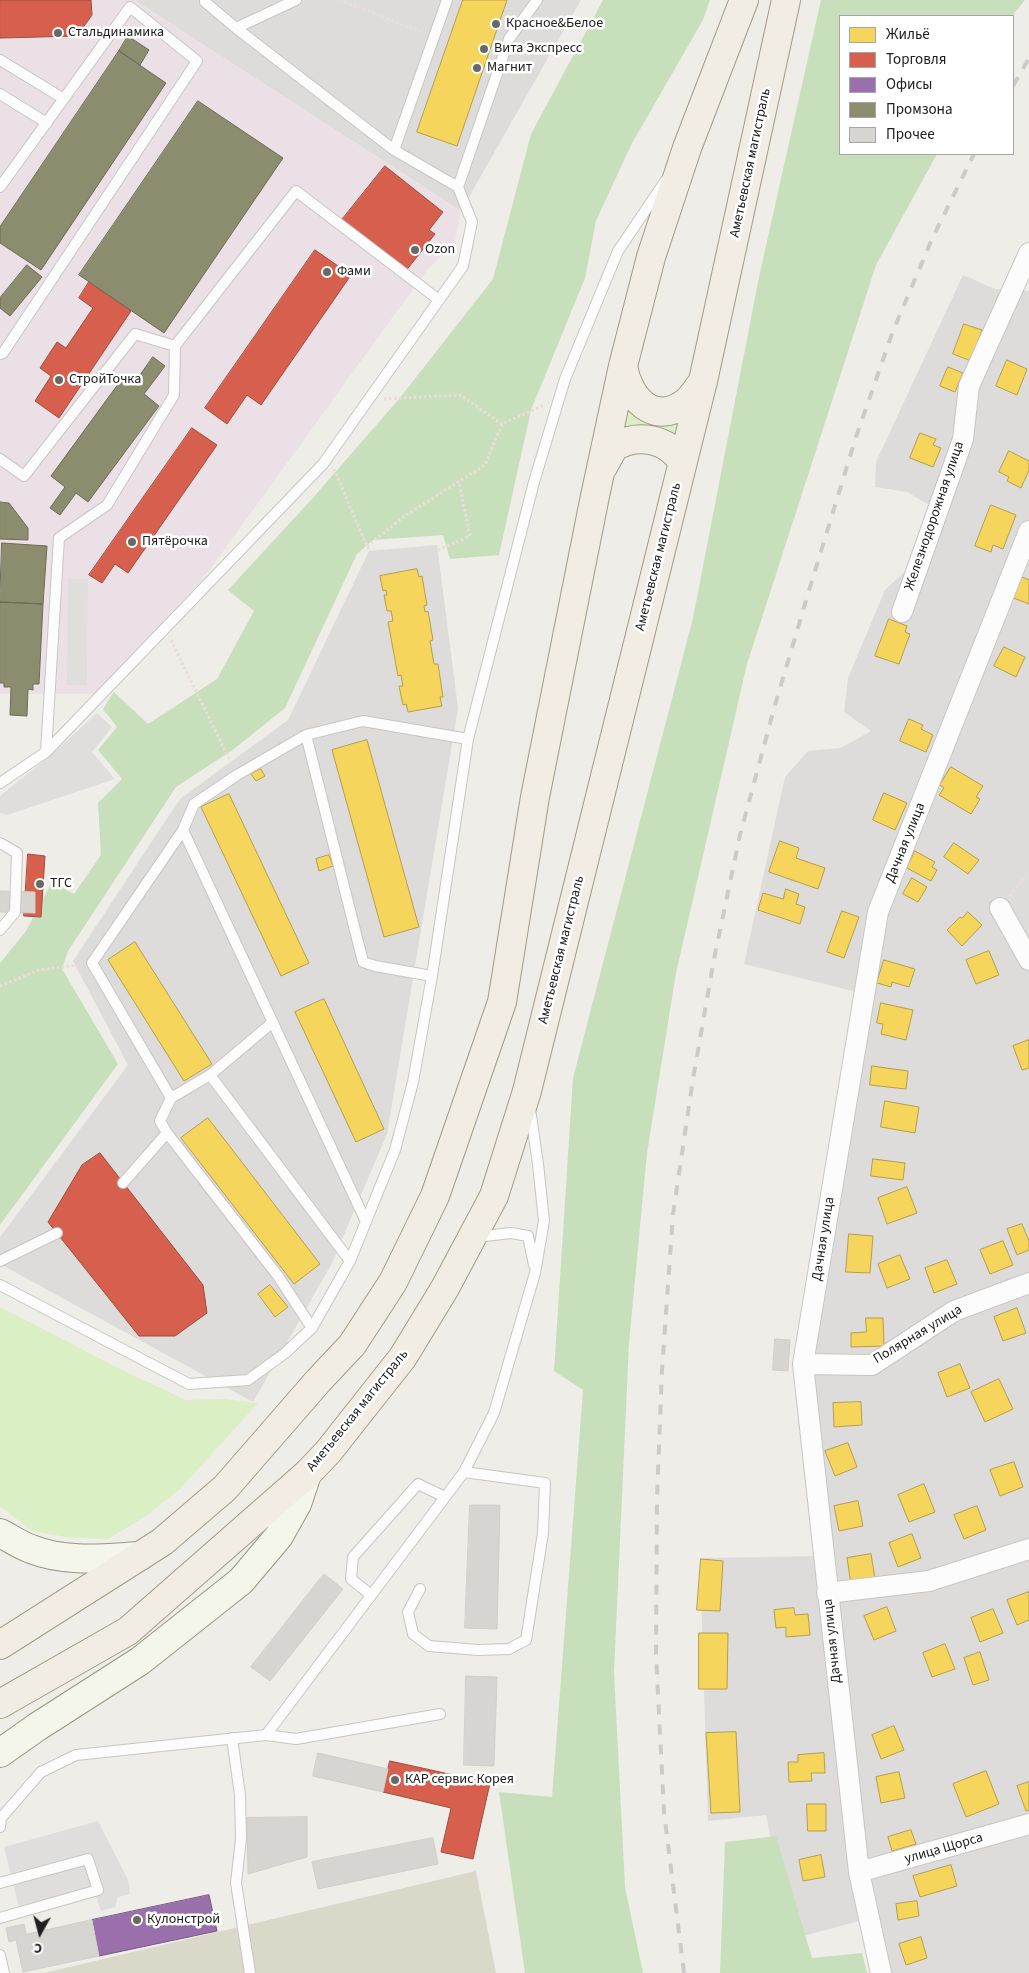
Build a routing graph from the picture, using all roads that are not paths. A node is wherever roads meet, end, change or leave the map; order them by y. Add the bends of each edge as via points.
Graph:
1 (205, 0) edge
2 (296, 0) edge
3 (447, 0) edge
4 (537, 0) edge
5 (744, 0) edge
6 (786, 0) edge
7 (236, 28) junction
8 (0, 60) edge
9 (0, 94) edge
10 (64, 99) junction
11 (46, 123) junction
12 (687, 148) junction
13 (394, 150) junction
14 (0, 187) edge
15 (458, 187) junction
16 (1029, 253) edge
17 (439, 300) junction
18 (175, 346) junction
19 (0, 354) edge
20 (623, 366) junction
21 (703, 381) junction
22 (0, 460) edge
23 (682, 462) junction
24 (600, 474) junction
25 (1029, 531) edge
26 (902, 612) dead end
27 (306, 735) junction
28 (468, 739) junction
29 (46, 752) junction
30 (0, 783) edge
31 (183, 830) junction
32 (0, 844) edge
33 (1000, 908) road end
34 (0, 930) edge
35 (1029, 960) edge
36 (432, 976) junction
37 (273, 1022) junction
38 (210, 1075) junction
39 (527, 1091) junction
40 (170, 1098) junction
41 (167, 1133) junction
42 (123, 1183) dead end
43 (366, 1222) junction
44 (57, 1233) dead end
45 (474, 1237) junction
46 (350, 1261) junction
47 (0, 1262) edge
48 (535, 1273) junction
49 (1029, 1283) edge
50 (0, 1285) edge
51 (312, 1328) junction
52 (803, 1364) junction
53 (464, 1472) junction
54 (307, 1474) junction
55 (445, 1497) junction
56 (0, 1533) edge
57 (1029, 1549) edge
58 (140, 1556) junction
59 (420, 1589) dead end
60 (827, 1593) junction
61 (371, 1595) junction
62 (0, 1645) edge
63 (0, 1704) edge
64 (440, 1714) dead end
65 (266, 1735) junction
66 (232, 1738) junction
67 (0, 1753) edge
68 (1029, 1824) edge
69 (0, 1827) edge
70 (859, 1872) junction
71 (0, 1883) edge
72 (0, 1918) edge
73 (0, 1955) edge
74 (4, 1973) edge
75 (250, 1973) edge
76 (881, 1973) edge

1 - 7 lane
2 - 7 lane
3 - 13 lane
4 - 15 lane via 510,39
5 - 12 main road
6 - 21 main road, Аметьевская магистраль
7 - 13 lane
8 - 10 lane
9 - 11 lane
10 - 11 lane
10 - 19 lane via 130,7 197,61
11 - 14 lane
12 - 20 main road via 651,258
12 - 28 lane via 618,251 565,379 534,482
13 - 15 lane
15 - 17 lane via 472,222 463,266
16 - 26 street, Железнодорожная улица via 969,386 963,439
17 - 18 lane via 296,191
17 - 29 lane via 328,457
18 - 22 lane via 135,334 24,476
18 - 29 lane via 174,395 107,505 59,538
20 - 21 main road via 630,389 652,411 674,409 687,402
20 - 24 main road
21 - 23 main road, Аметьевская магистраль
23 - 24 main road via 671,449 658,442 636,439 614,447
23 - 39 main road, Аметьевская магистраль
24 - 58 main road via 535,797 502,1002 435,1196 393,1282 352,1345 225,1488 162,1542
25 - 52 street, Дачная улица via 878,912
27 - 28 lane via 363,721
27 - 31 lane via 194,804
27 - 36 lane via 363,962
28 - 36 lane
29 - 30 lane
31 - 37 lane
31 - 40 lane via 92,963
32 - 34 lane via 17,853 15,912
33 - 35 street
36 - 43 lane via 411,1090 395,1150
37 - 38 lane
37 - 43 lane
38 - 40 lane
38 - 46 lane
39 - 45 main road, Аметьевская магистраль via 494,1196
39 - 48 lane via 544,1221
40 - 41 lane via 160,1120
41 - 42 lane
41 - 51 lane via 278,1276
43 - 46 lane
44 - 47 lane
45 - 48 lane via 512,1232 528,1236
45 - 54 main road, Аметьевская магистраль via 404,1357
46 - 51 lane
48 - 53 lane via 494,1412
49 - 52 street, Полярная улица via 954,1311 872,1365
50 - 51 lane via 190,1384 248,1380 284,1354
52 - 60 street, Дачная улица
53 - 55 lane
53 - 59 lane via 545,1483 543,1533 526,1640 509,1649 429,1646 413,1634 408,1612
54 - 63 main road, Аметьевская магистраль via 128,1631
54 - 67 main road via 297,1504 280,1536 240,1581 140,1661
55 - 61 lane
55 - 61 lane via 418,1484 353,1557 352,1579
56 - 58 main road via 30,1549 54,1556 90,1559
57 - 60 street via 929,1581
58 - 62 main road
60 - 70 street, Дачная улица
61 - 65 lane
64 - 65 lane via 296,1739
65 - 66 lane
66 - 69 lane via 76,1755 41,1772 1,1818
66 - 75 lane via 242,1839 236,1883
68 - 70 street, улица Щорса
70 - 76 street, Дачная улица
71 - 72 lane via 88,1859 98,1890
73 - 74 lane

